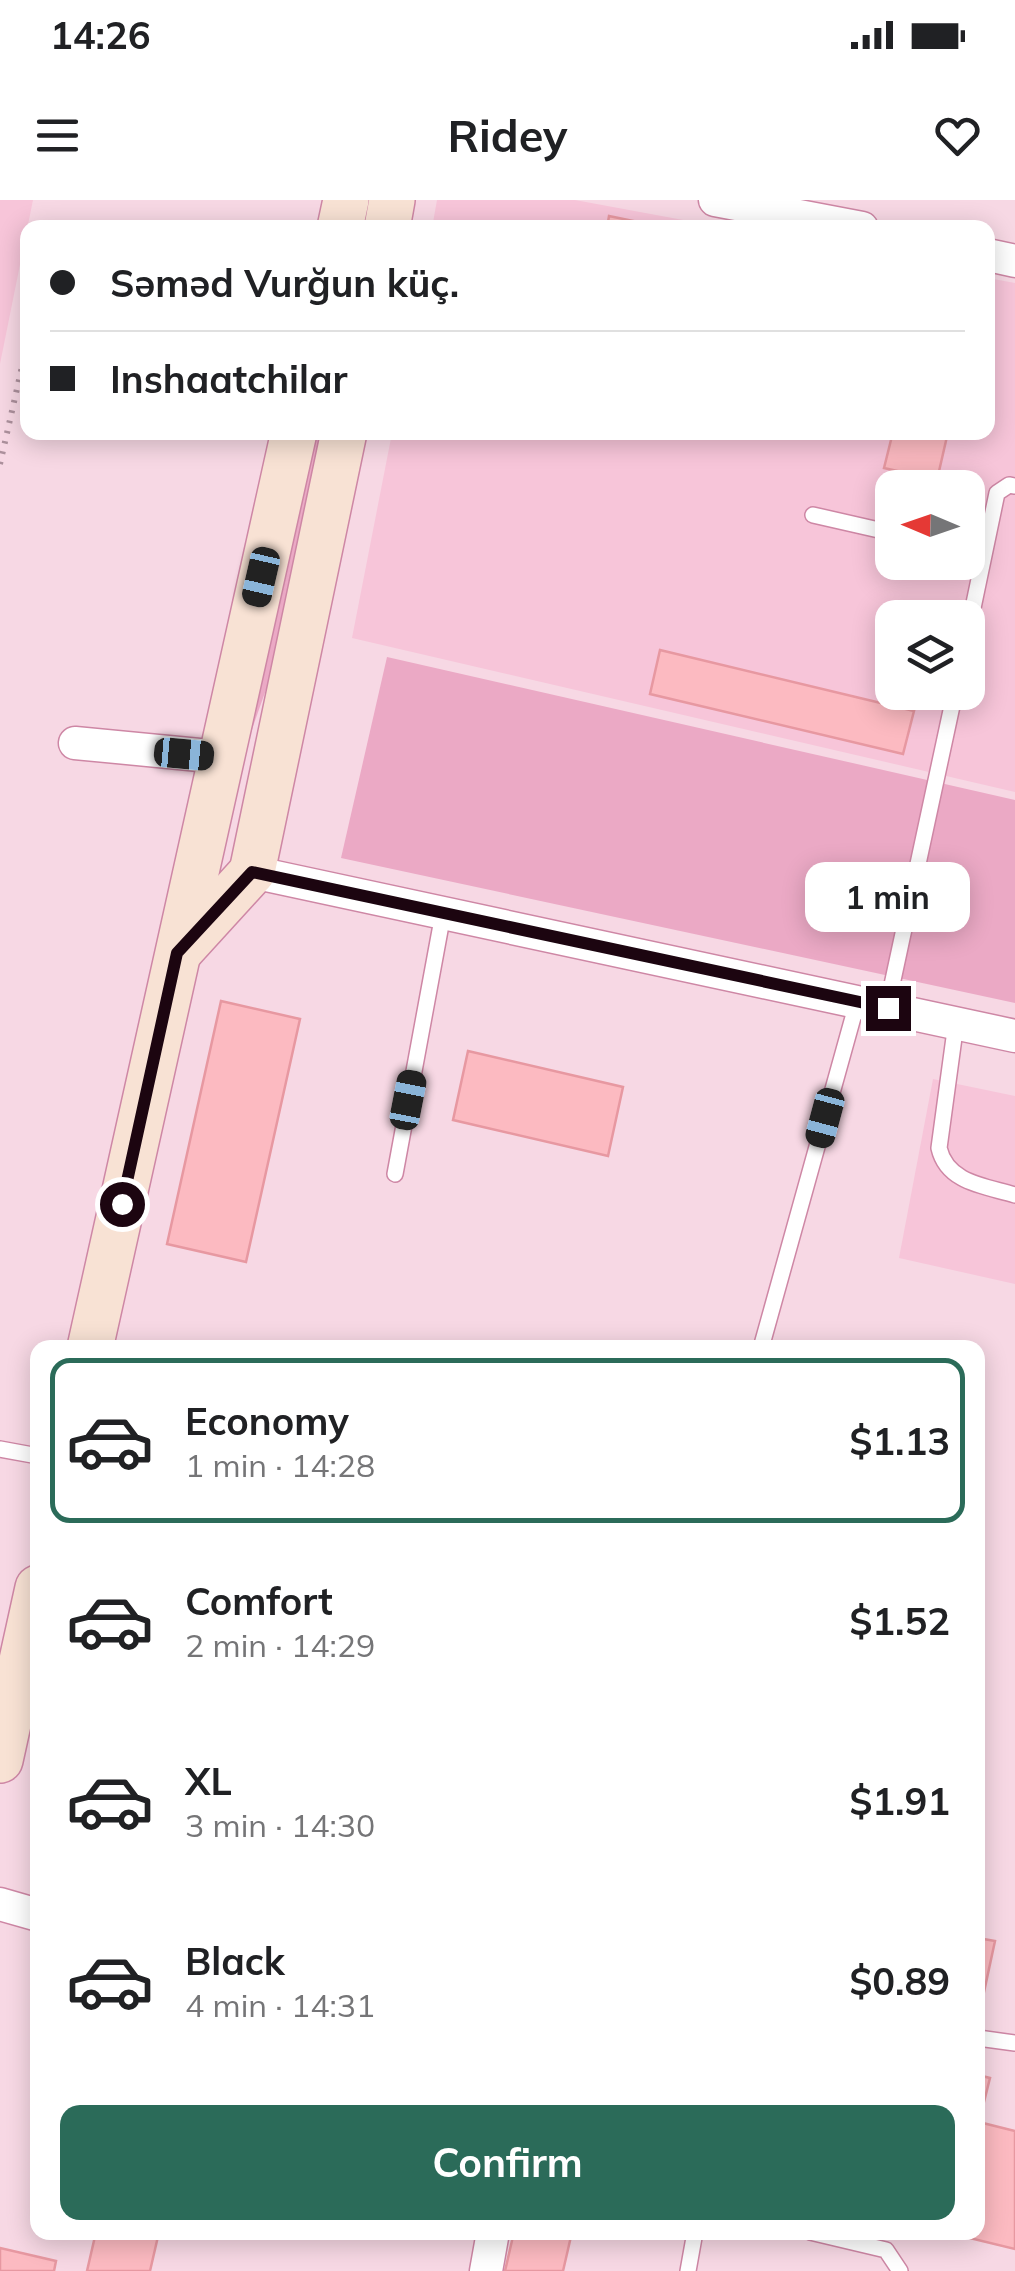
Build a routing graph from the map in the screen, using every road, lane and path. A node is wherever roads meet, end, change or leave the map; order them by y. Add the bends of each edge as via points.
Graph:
1 (715, 200) edge
2 (788, 206) edge
3 (858, 218) edge
4 (20, 375) edge
5 (292, 440) edge
6 (342, 440) edge
7 (0, 464) edge
8 (1015, 486) edge
9 (813, 515) dead end
10 (985, 526) edge
11 (875, 528) edge
12 (949, 710) edge
13 (75, 744) dead end
14 (220, 758) junction
15 (199, 857) junction
16 (252, 872) junction
17 (443, 914) junction
18 (177, 953) junction
19 (872, 1006) junction
20 (956, 1023) junction
21 (1015, 1036) edge
22 (395, 1174) dead end
23 (1015, 1195) edge
24 (92, 1340) edge
25 (764, 1340) edge
26 (0, 1449) edge
27 (30, 1455) edge
28 (30, 1624) edge
29 (0, 1760) edge
30 (0, 1904) edge
31 (30, 1913) edge
32 (985, 2039) edge
33 (1015, 2044) edge
34 (492, 2240) edge
35 (694, 2240) edge
36 (844, 2240) edge
37 (486, 2271) edge
38 (688, 2271) edge
39 (900, 2271) edge

1 - 2 street
2 - 3 street
4 - 7 path
5 - 14 main road
6 - 16 main road
8 - 10 lane via 997,493
9 - 11 lane
12 - 19 lane
13 - 14 street
14 - 15 main road
15 - 16 main road
15 - 18 main road
16 - 17 street
16 - 18 main road
17 - 19 street
17 - 22 lane
18 - 24 main road
19 - 20 street
19 - 25 lane
20 - 21 street
20 - 23 lane via 942,1163 958,1178
26 - 27 lane
28 - 29 main road
30 - 31 street
32 - 33 lane
34 - 37 street
35 - 38 lane
36 - 39 lane via 886,2250

